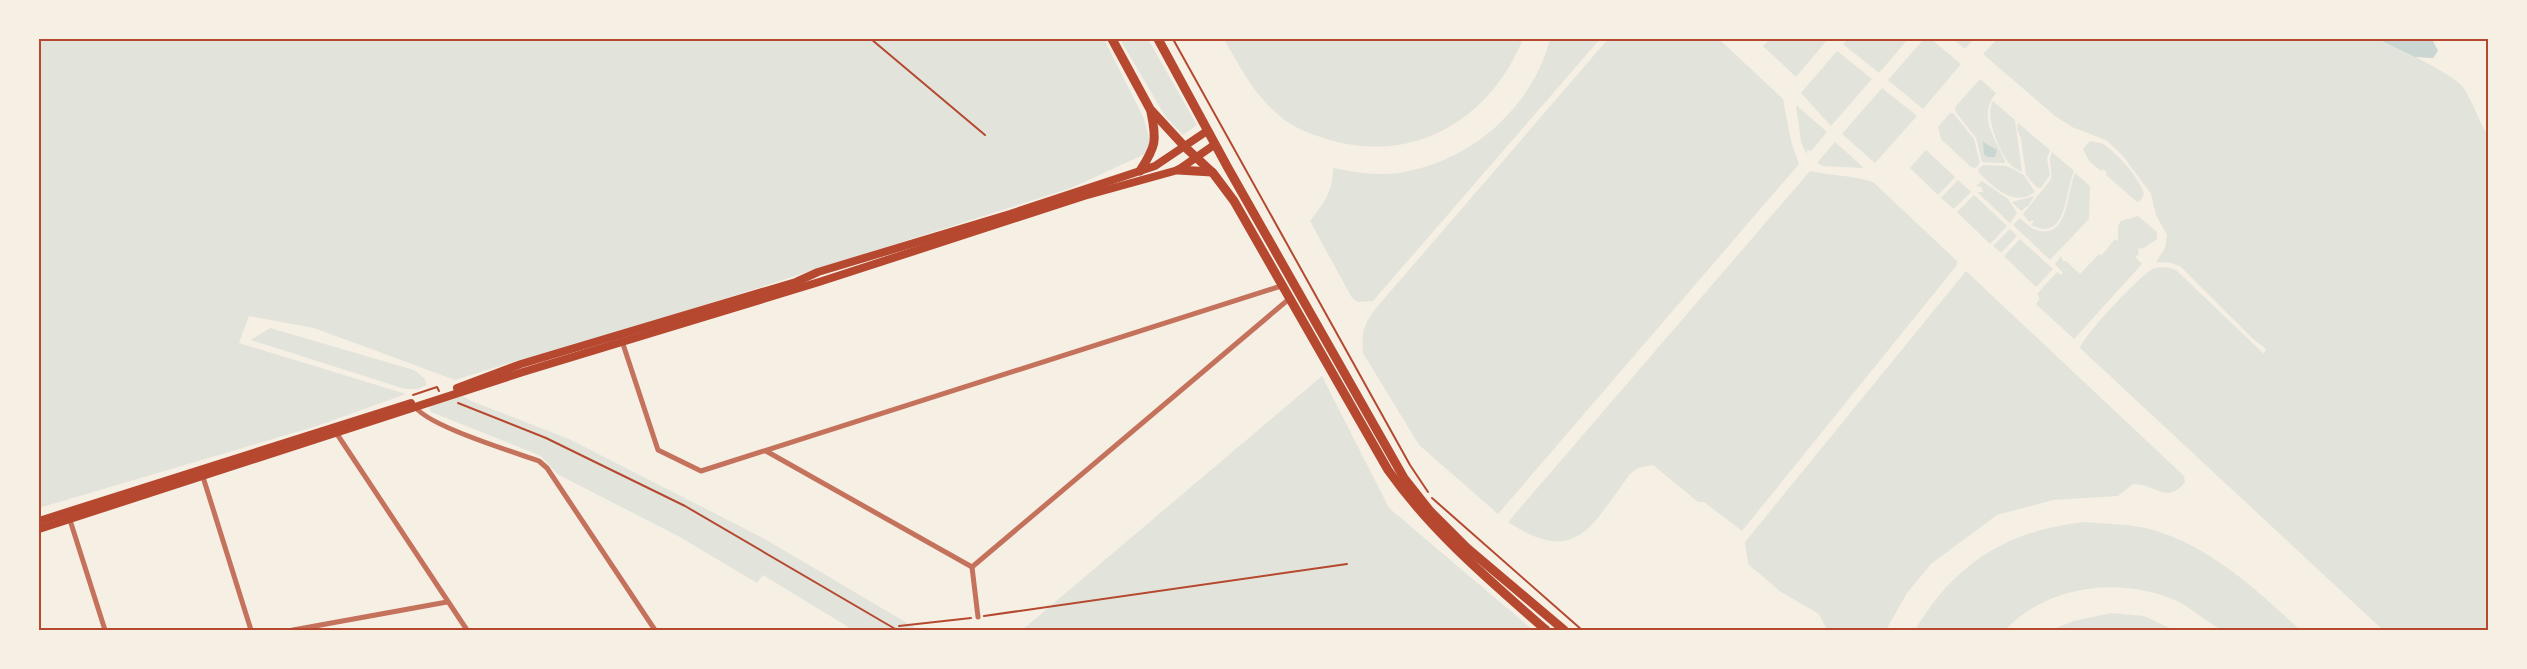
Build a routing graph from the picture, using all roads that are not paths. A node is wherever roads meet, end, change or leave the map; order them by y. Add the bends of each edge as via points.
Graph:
1 (1112, 39) edge
2 (1158, 39) edge
3 (1150, 109) junction
4 (1207, 131) junction
5 (1214, 144) junction
6 (1185, 147) junction
7 (1197, 158) junction
8 (1178, 170) junction
9 (1213, 173) junction
10 (1142, 175) junction
11 (1281, 286) junction
12 (1289, 299) junction
13 (621, 339) junction
14 (414, 405) junction
15 (332, 428) junction
16 (338, 434) junction
17 (766, 451) junction
18 (203, 477) junction
19 (69, 517) junction
20 (39, 521) edge
21 (39, 529) edge
22 (972, 566) junction
23 (447, 602) junction
24 (978, 617) road end
25 (105, 630) edge
26 (251, 630) edge
27 (293, 630) edge
28 (467, 630) edge
29 (654, 630) edge
30 (1546, 630) edge
31 (1564, 630) edge

1 - 3 main road
2 - 4 main road
3 - 6 main road
3 - 10 main road via 1155,146
4 - 5 main road
4 - 6 main road
5 - 7 main road
5 - 31 main road via 1404,478 1430,511 1467,548
6 - 7 main road
6 - 10 main road
7 - 8 main road
7 - 9 main road
8 - 9 main road
8 - 10 main road
9 - 11 main road via 1234,201
10 - 13 main road via 818,272
11 - 12 main road
11 - 17 street
12 - 22 street
12 - 30 main road via 1388,470 1406,495 1449,542
13 - 14 main road
13 - 17 street via 658,450 701,471
14 - 15 main road
14 - 16 main road
14 - 29 street via 419,413 438,423 539,461 547,468
15 - 16 street
15 - 20 main road
16 - 18 main road
16 - 23 street
17 - 22 street
18 - 19 main road
18 - 26 street
19 - 21 main road
19 - 25 street
22 - 24 street
23 - 27 street
23 - 28 street

